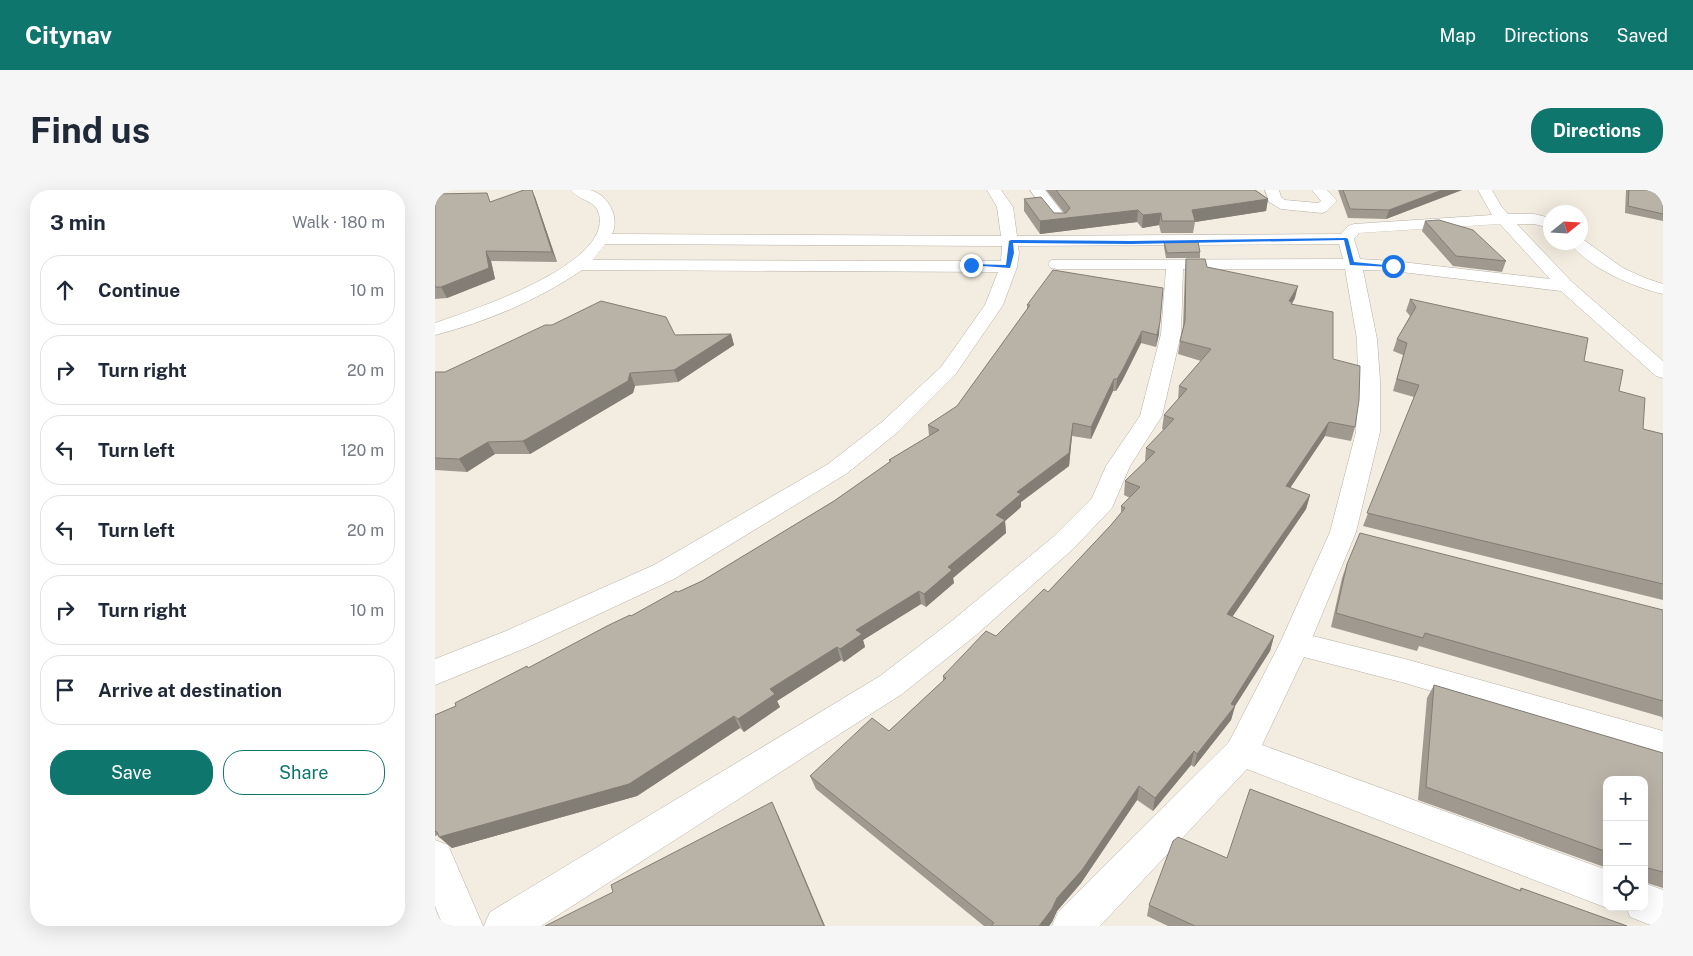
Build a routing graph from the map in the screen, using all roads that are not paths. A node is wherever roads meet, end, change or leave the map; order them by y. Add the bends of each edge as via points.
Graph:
1 (578, 190) edge
2 (994, 190) edge
3 (1042, 190) edge
4 (1272, 190) edge
5 (1319, 190) edge
6 (1485, 190) edge
7 (1322, 208) junction
8 (1503, 218) junction
9 (1059, 220) edge
10 (1543, 222) edge
11 (602, 239) junction
12 (1011, 241) junction
13 (1351, 244) junction
14 (1588, 250) edge
15 (1057, 264) dead end
16 (1175, 264) junction
17 (578, 265) junction
18 (1008, 267) junction
19 (1566, 286) junction
20 (1663, 289) edge
21 (435, 329) edge
22 (1663, 372) edge
23 (1343, 532) junction
24 (1371, 540) edge
25 (1295, 643) junction
26 (435, 672) edge
27 (1663, 746) edge
28 (1241, 752) junction
29 (435, 858) edge
30 (1603, 888) edge
31 (1648, 904) edge
32 (1663, 910) edge
33 (1082, 924) edge
34 (463, 926) edge
35 (504, 926) edge

1 - 11 street via 598,200 607,214 607,227
2 - 12 street via 1005,208
3 - 9 street
4 - 7 street via 1281,204
5 - 7 street via 1329,201
6 - 8 street
7 - 13 street
8 - 10 street
8 - 13 street
8 - 19 street
11 - 12 street
11 - 17 street
12 - 13 street
12 - 18 street
13 - 16 street
13 - 19 street via 1393,266
13 - 23 street via 1367,339 1368,432
14 - 20 street via 1621,274
15 - 16 street
16 - 35 street via 1171,334 1151,416 1118,466 1103,502 1063,543 965,628 891,685
17 - 18 street
17 - 21 street via 493,310
18 - 26 street via 994,305 948,371 889,427 837,469 664,572 517,639
19 - 22 street
23 - 24 street
23 - 25 street
25 - 27 street via 1405,671
25 - 28 street
28 - 30 street
28 - 33 street
29 - 34 street
31 - 32 street

